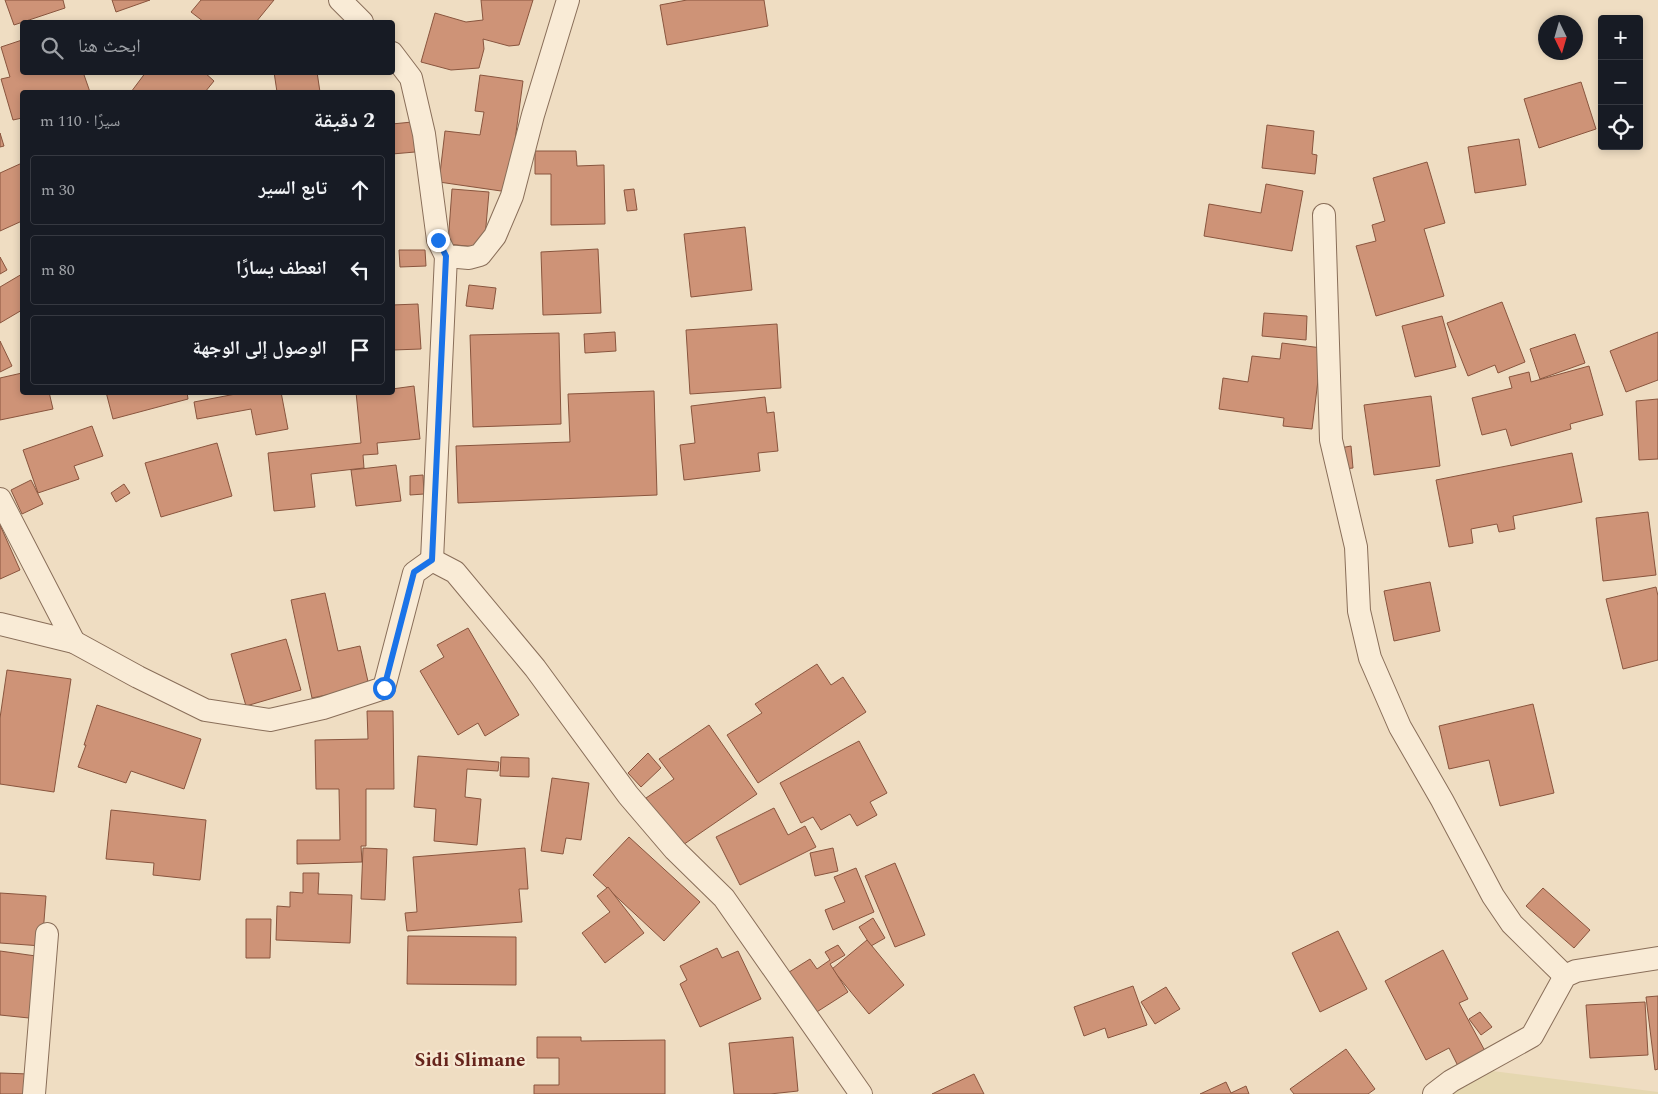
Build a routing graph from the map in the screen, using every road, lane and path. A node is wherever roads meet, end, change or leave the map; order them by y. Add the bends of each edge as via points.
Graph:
1 (340, 0) edge
2 (568, 0) edge
3 (360, 20) edge
4 (395, 57) edge
5 (1324, 215) dead end
6 (446, 256) junction
7 (0, 499) edge
8 (432, 560) junction
9 (0, 624) edge
10 (74, 642) junction
11 (47, 934) dead end
12 (1658, 958) edge
13 (1565, 976) junction
14 (34, 1094) edge
15 (861, 1094) edge
16 (1434, 1094) edge

1 - 3 street
2 - 6 street via 512,196 495,236 480,255 469,258
4 - 6 street via 411,78 424,134 438,240
5 - 13 street via 1331,440 1356,547 1359,611 1370,658 1400,727 1493,896 1512,924
6 - 8 street
7 - 10 street
8 - 10 street via 414,572 384,688 323,708 270,720 205,710
8 - 15 street via 455,572 535,668 628,795 675,850 724,898
9 - 10 street
11 - 14 street
12 - 13 street via 1576,971
13 - 16 street via 1532,1036 1451,1081

